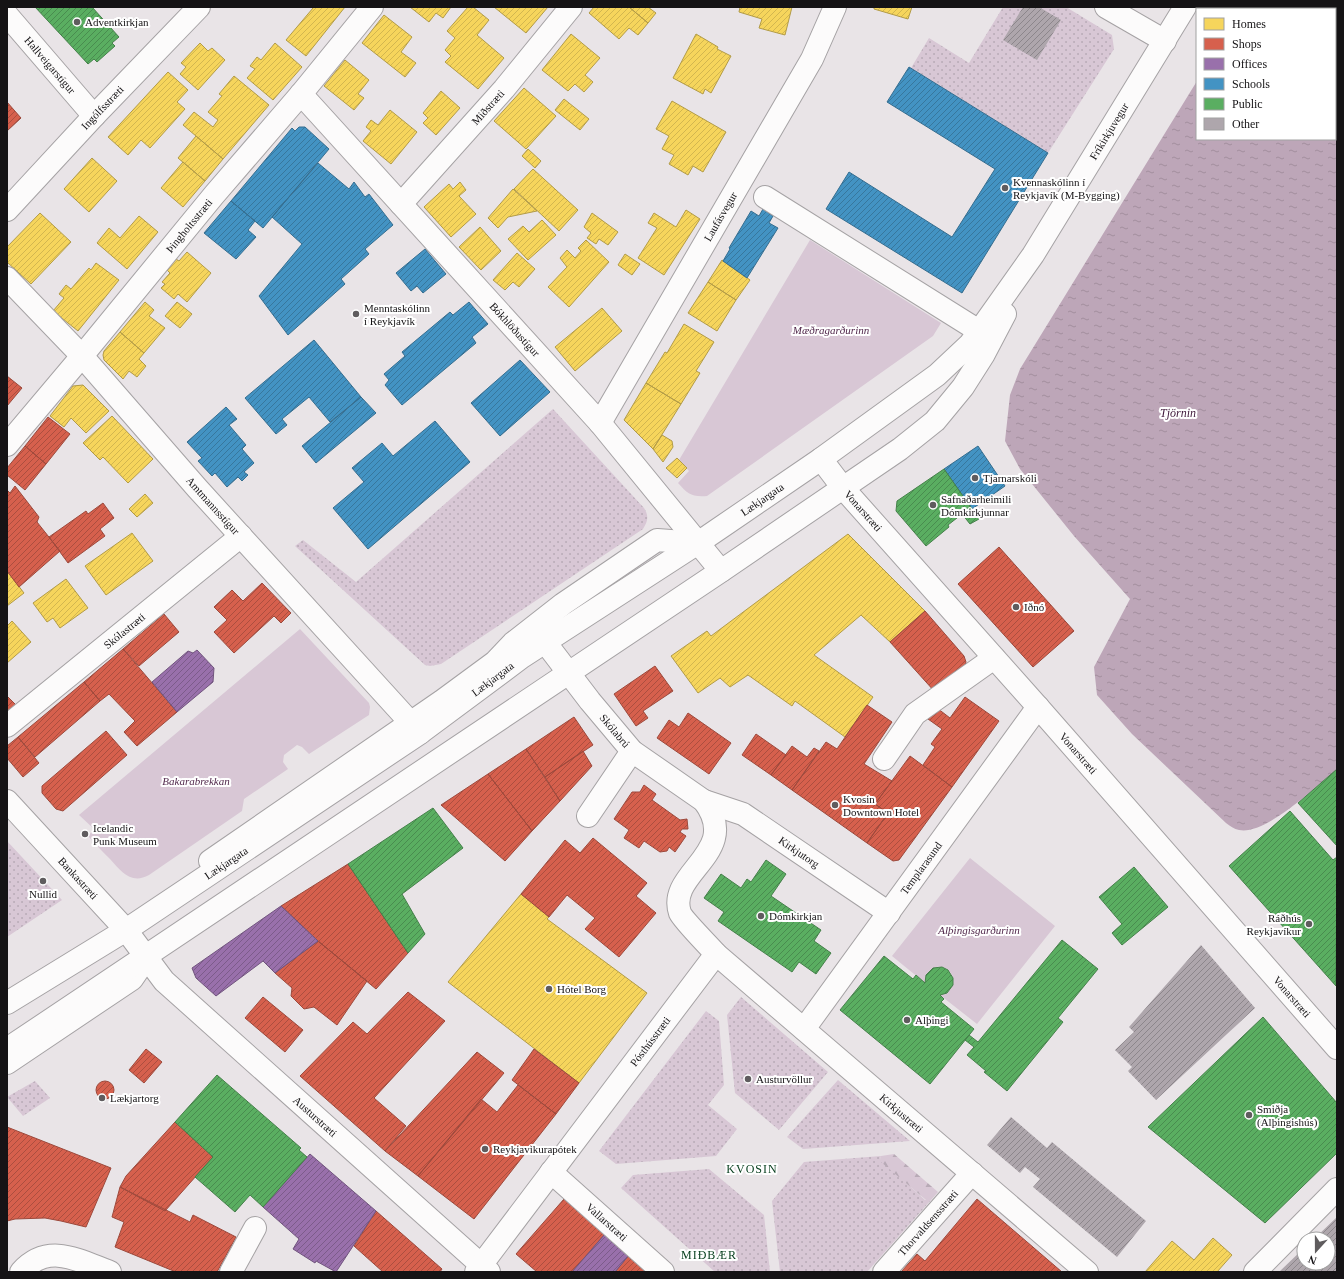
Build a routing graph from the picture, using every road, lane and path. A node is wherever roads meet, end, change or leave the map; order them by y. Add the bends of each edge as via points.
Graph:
1 (199, 7) edge
2 (372, 7) edge
3 (571, 7) edge
4 (835, 7) edge
5 (1106, 7) edge
6 (1186, 7) edge
7 (7, 15) edge
8 (1165, 40) junction
9 (301, 94) junction
10 (94, 116) junction
11 (765, 196) dead end
12 (401, 204) junction
13 (7, 210) edge
14 (7, 278) edge
15 (977, 343) junction
16 (82, 356) junction
17 (600, 423) junction
18 (7, 445) edge
19 (821, 459) junction
20 (843, 488) junction
21 (241, 536) junction
22 (698, 543) junction
23 (721, 571) junction
24 (545, 642) junction
25 (994, 658) junction
26 (568, 674) junction
27 (1038, 707) junction
28 (7, 726) edge
29 (415, 728) junction
30 (632, 751) junction
31 (884, 759) dead end
32 (704, 801) junction
33 (7, 802) edge
34 (588, 816) dead end
35 (889, 914) junction
36 (126, 930) junction
37 (716, 954) junction
38 (147, 957) junction
39 (7, 1003) edge
40 (804, 1029) junction
41 (1337, 1048) edge
42 (7, 1049) edge
43 (7, 1063) edge
44 (551, 1172) junction
45 (972, 1173) junction
46 (1337, 1189) edge
47 (255, 1228) dead end
48 (482, 1270) edge
49 (21, 1272) edge
50 (110, 1272) edge
51 (231, 1272) edge
52 (663, 1272) edge
53 (884, 1272) edge
54 (1087, 1272) edge
55 (1256, 1272) edge

1 - 10 street, Ingólfsstræti
2 - 9 street, Þingholtsstræti
3 - 12 street, Miðstræti via 504,89
4 - 17 street, Laufásvegur via 812,59
5 - 8 street
6 - 8 street, Fríkirkjuvegur
7 - 10 street, Hallveigarstígur
8 - 15 street, Fríkirkjuvegur
9 - 12 street, Bókhlöðustígur
9 - 16 street, Þingholtsstræti
10 - 13 street, Ingólfsstræti
11 - 15 street
12 - 17 street, Bókhlöðustígur
14 - 16 street, Amtmannsstígur
15 - 19 street, Lækjargata via 929,382
15 - 20 street via 963,387 935,421 900,449
16 - 18 street, Þingholtsstræti
16 - 21 street, Amtmannsstígur
17 - 22 street, Bókhlöðustígur
19 - 20 street, Vonarstræti
19 - 22 street, Lækjargata
20 - 23 street
20 - 25 street, Vonarstræti
21 - 28 street, Skólastræti
21 - 29 street, Amtmannsstígur
22 - 23 street, Bókhlöðustígur
22 - 24 street, Lækjargata
22 - 29 street via 657,540 563,604 513,643 490,666
23 - 26 street
24 - 26 street, Skólabrú
24 - 29 street, Lækjargata
25 - 27 street, Vonarstræti
25 - 31 street via 915,714
26 - 30 street, Skólabrú
26 - 38 street
27 - 35 street, Templarasund
27 - 41 street, Vonarstræti
29 - 36 street, Lækjargata
30 - 32 street, Skólabrú
30 - 34 street
32 - 35 street, Kirkjutorg via 743,814
32 - 37 street via 714,818 715,837 711,847 684,885 679,906 680,914
33 - 36 street, Bankastræti
35 - 40 street, Templarasund
36 - 38 street, Bankastræti
36 - 39 street, Lækjargata
37 - 40 street, Kirkjustræti
37 - 44 street, Pósthússtræti
38 - 42 street
38 - 43 street via 132,979
38 - 48 street, Austurstræti via 164,981
40 - 45 street, Kirkjustræti
44 - 48 street, Pósthússtræti
44 - 52 street, Vallarstræti
45 - 53 street, Thorvaldsensstræti
45 - 54 street, Kirkjustræti
46 - 55 street
47 - 51 street
49 - 50 street via 33,1261 48,1255 61,1255

